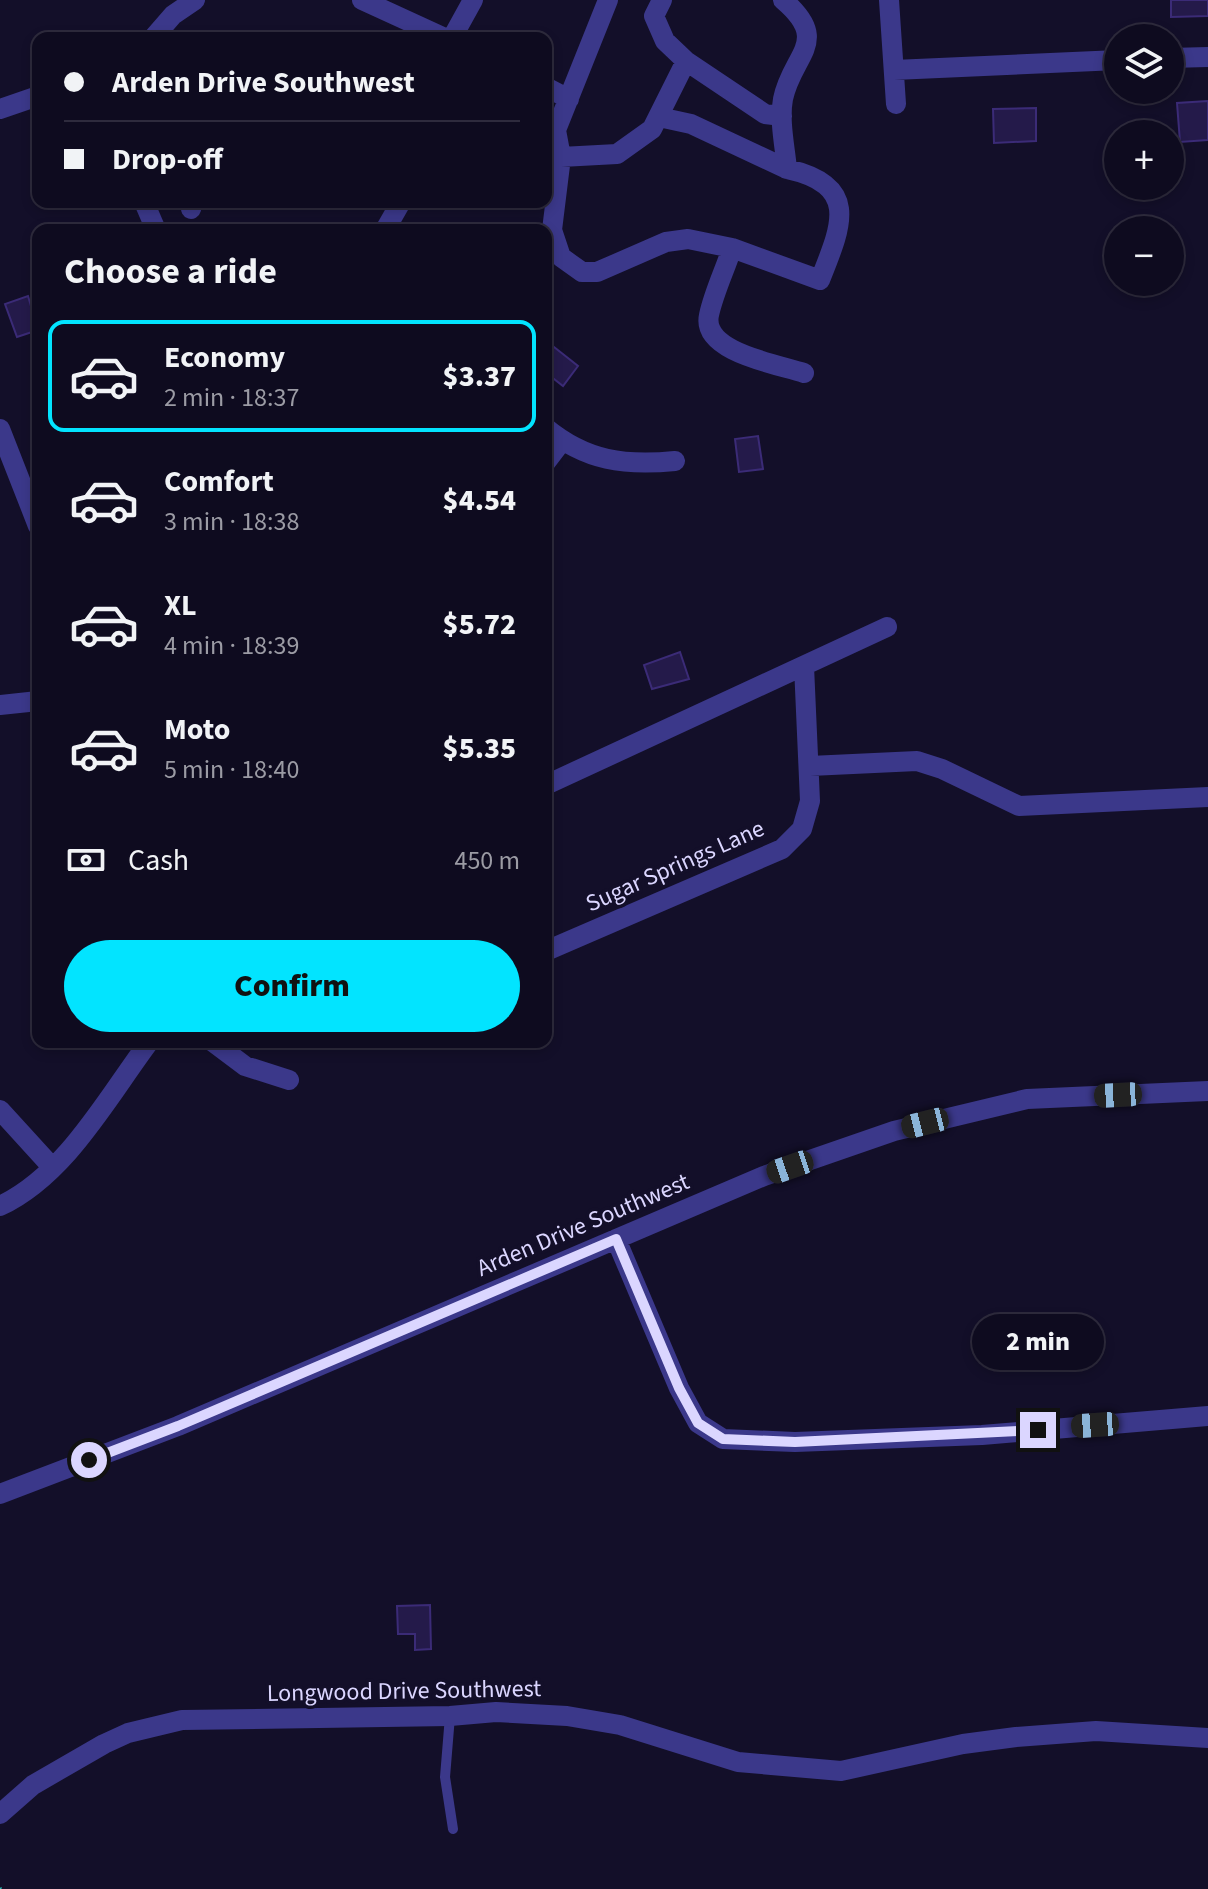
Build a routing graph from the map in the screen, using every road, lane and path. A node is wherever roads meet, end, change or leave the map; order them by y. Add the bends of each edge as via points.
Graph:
1 (195, 0) edge
2 (362, 0) edge
3 (473, 0) edge
4 (608, 0) edge
5 (783, 0) edge
6 (889, 0) edge
7 (661, 1) edge
8 (158, 32) edge
9 (432, 32) edge
10 (455, 32) edge
11 (1208, 57) edge
12 (1184, 58) edge
13 (686, 61) junction
14 (1104, 61) edge
15 (894, 70) junction
16 (552, 90) edge
17 (32, 98) edge
18 (569, 99) junction
19 (896, 104) dead end
20 (0, 109) edge
21 (782, 116) junction
22 (659, 117) junction
23 (561, 157) junction
24 (787, 169) junction
25 (732, 248) junction
26 (804, 373) dead end
27 (0, 429) edge
28 (554, 435) edge
29 (675, 461) dead end
30 (32, 511) edge
31 (887, 627) dead end
32 (804, 666) junction
33 (32, 702) edge
34 (0, 705) edge
35 (810, 766) junction
36 (552, 782) edge
37 (1208, 797) edge
38 (552, 948) edge
39 (144, 1048) edge
40 (221, 1048) edge
41 (289, 1080) dead end
42 (1208, 1091) edge
43 (0, 1110) edge
44 (52, 1167) junction
45 (0, 1206) edge
46 (616, 1239) junction
47 (1208, 1416) edge
48 (0, 1494) edge
49 (450, 1716) junction
50 (1208, 1738) edge
51 (0, 1814) edge
52 (453, 1829) dead end

1 - 8 street
2 - 9 street
3 - 10 street
4 - 18 street
5 - 21 street via 805,25 808,38 783,98
6 - 15 street
7 - 13 street via 654,16 665,41
11 - 12 street
13 - 21 street via 765,114
13 - 22 street
14 - 15 street
15 - 19 street
16 - 18 street
17 - 20 street
18 - 23 street via 556,130
21 - 24 street
22 - 23 street via 652,129 617,154
22 - 24 street via 691,124
23 - 25 street via 552,230 561,257 582,272 597,272 666,242 688,239
24 - 25 street via 816,176 838,204 836,235 820,280
25 - 26 street via 709,329 725,347
27 - 30 street
28 - 29 street via 601,459
31 - 32 street
32 - 35 street, Sugar Springs Lane
32 - 36 street
33 - 34 street
35 - 37 street via 917,761 1019,806
35 - 38 street, Sugar Springs Lane via 810,801 802,829 782,849
39 - 44 street
40 - 41 street via 245,1066
42 - 46 street, Arden Drive Southwest via 1027,1099 971,1111 764,1176
43 - 44 street
44 - 45 street
46 - 47 street via 679,1388 698,1423 723,1439 795,1442 966,1435
46 - 48 street, Arden Drive Southwest via 178,1426
49 - 50 street, Longwood Drive Southwest via 567,1716 666,1737 738,1762 841,1771 1016,1737 1096,1731
49 - 51 street, Longwood Drive Southwest via 182,1720 149,1727 56,1770
49 - 52 lane via 445,1777

